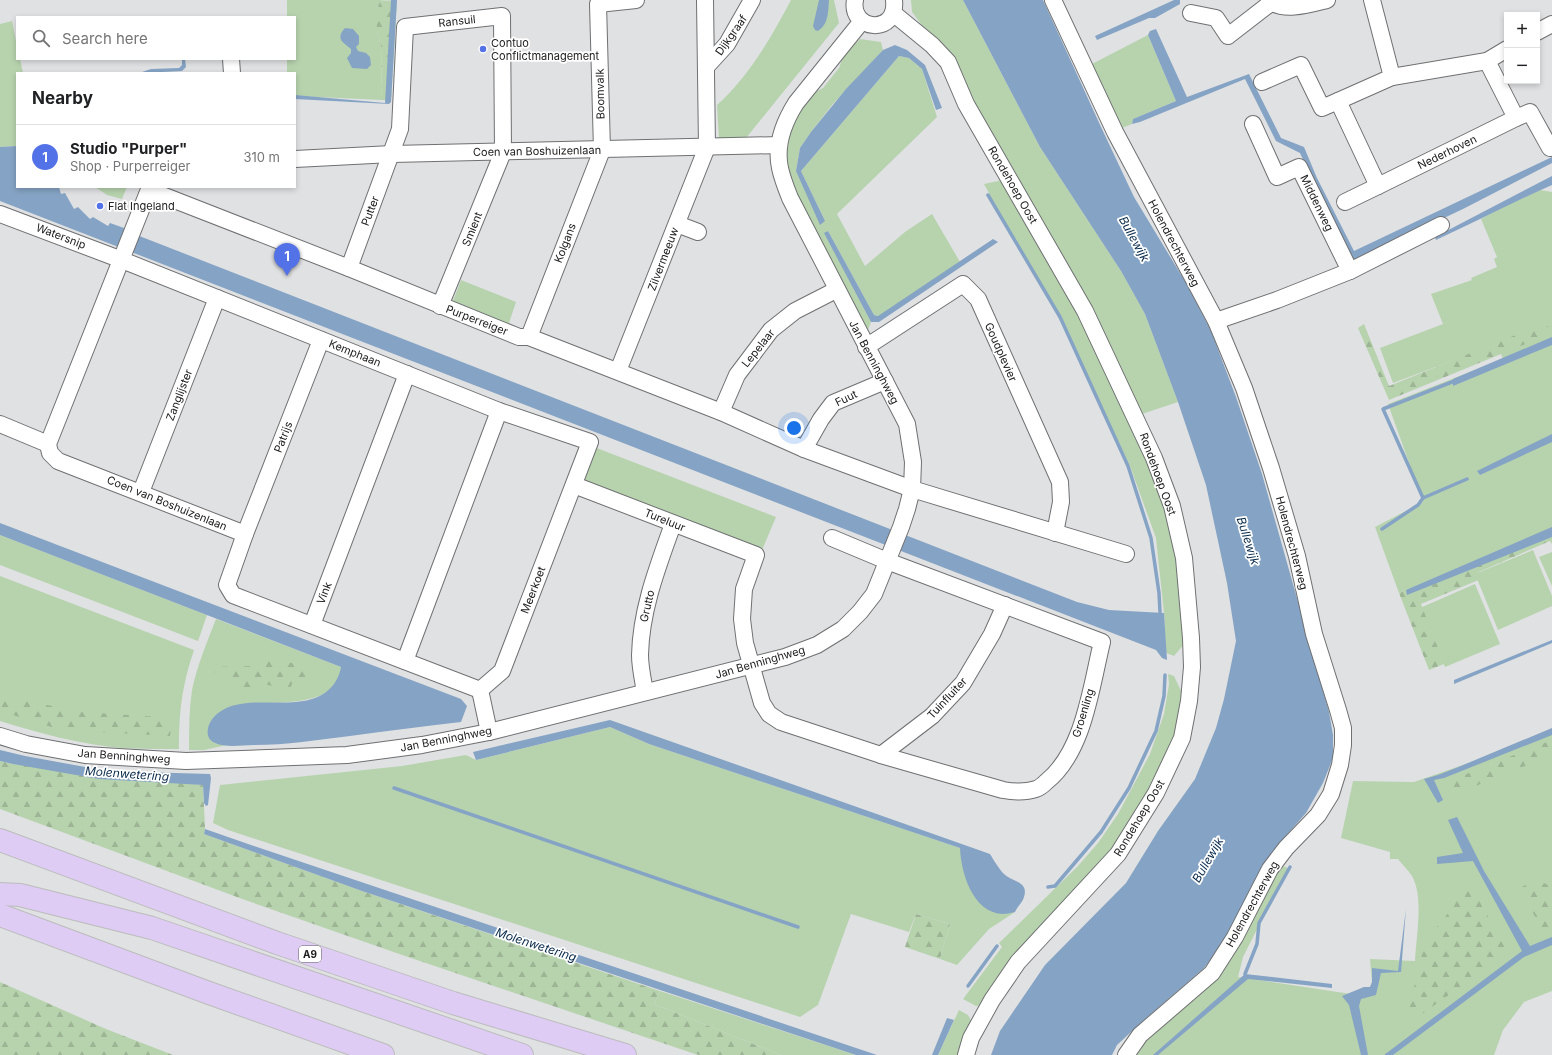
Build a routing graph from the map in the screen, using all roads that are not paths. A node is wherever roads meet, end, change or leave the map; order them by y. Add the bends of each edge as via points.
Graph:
1 (636, 0) edge
2 (705, 0) edge
3 (752, 0) edge
4 (855, 0) edge
5 (1053, 0) edge
6 (1327, 0) edge
7 (1372, 0) edge
8 (1270, 1) edge
9 (894, 7) edge
10 (1191, 13) dead end
11 (862, 21) junction
12 (1552, 24) edge
13 (1540, 30) edge
14 (1504, 51) edge
15 (231, 60) edge
16 (1487, 60) junction
17 (706, 68) junction
18 (232, 72) edge
19 (1392, 77) junction
20 (1262, 82) dead end
21 (1338, 101) junction
22 (1516, 118) junction
23 (1252, 124) dead end
24 (779, 145) junction
25 (707, 147) junction
26 (1552, 147) edge
27 (602, 150) junction
28 (503, 152) junction
29 (392, 154) junction
30 (296, 159) edge
31 (1378, 186) junction
32 (150, 188) edge
33 (1345, 202) dead end
34 (0, 214) edge
35 (676, 224) junction
36 (1441, 225) dead end
37 (698, 232) dead end
38 (124, 256) junction
39 (349, 268) junction
40 (1350, 271) junction
41 (836, 290) junction
42 (216, 298) junction
43 (440, 306) junction
44 (1216, 321) junction
45 (529, 337) junction
46 (321, 340) junction
47 (866, 347) junction
48 (618, 371) junction
49 (407, 374) junction
50 (885, 381) junction
51 (499, 411) junction
52 (721, 412) junction
53 (0, 424) edge
54 (590, 442) joint
55 (48, 444) junction
56 (804, 448) junction
57 (574, 485) junction
58 (912, 489) junction
59 (141, 492) junction
60 (673, 524) junction
61 (1054, 533) junction
62 (245, 534) junction
63 (832, 538) dead end
64 (1126, 554) dead end
65 (756, 555) joint
66 (888, 557) junction
67 (1005, 605) junction
68 (312, 625) junction
69 (404, 661) junction
70 (752, 666) junction
71 (480, 690) junction
72 (645, 692) junction
73 (489, 732) junction
74 (0, 736) edge
75 (882, 755) junction
76 (0, 840) edge
77 (0, 894) edge
78 (0, 915) edge
79 (383, 1055) edge
80 (522, 1055) edge
81 (625, 1055) edge
82 (966, 1055) edge
83 (1126, 1055) edge

1 - 27 street, Boomvalk via 598,4
2 - 17 street
3 - 17 street, Dijkgraaf via 727,44
4 - 11 street via 855,10
5 - 44 street, Holendrechterweg via 1115,132
6 - 8 street via 1286,7
7 - 19 street
8 - 10 street via 1228,36 1216,18
9 - 11 street via 890,19 879,25
9 - 82 street, Rondehoep Oost via 948,62 966,104 1085,311 1154,458 1172,506 1184,558 1192,660 1189,701 1182,738 1156,793 1118,854 1018,962 992,1000 971,1038
11 - 24 street, Jan Benninghweg via 796,103 787,117
12 - 13 street
14 - 16 street
15 - 18 street
16 - 19 street
16 - 22 street
17 - 25 street
19 - 21 street
20 - 21 street via 1301,65 1322,108
21 - 31 street
22 - 26 street, Nederhoven via 1530,112 1550,148
22 - 31 street, Nederhoven
23 - 40 street, Middenweg via 1277,177 1299,167
24 - 25 street, Coen van Boshuizenlaan
24 - 41 street, Jan Benninghweg via 780,168 790,198
25 - 27 street, Coen van Boshuizenlaan
25 - 35 street, Zilvermeeuw
27 - 28 street, Coen van Boshuizenlaan
27 - 45 street, Kolgans
28 - 29 street, Coen van Boshuizenlaan
28 - 29 street, Ransuil via 502,16 404,27 400,129
28 - 43 street, Smient
29 - 30 street, Coen van Boshuizenlaan
29 - 39 street, Putter
31 - 33 street, Nederhoven
32 - 38 street
32 - 39 street, Purperreiger
34 - 38 street, Watersnip
35 - 37 street
35 - 48 street, Zilvermeeuw
36 - 40 street
38 - 42 street, Kemphaan
38 - 55 street
39 - 43 street, Purperreiger
40 - 44 street
41 - 47 street, Jan Benninghweg
41 - 52 street, Lepelaar via 795,311 771,330 737,375
42 - 46 street, Kemphaan
42 - 59 street, Zanglijster
43 - 45 street, Purperreiger via 519,337
44 - 83 street, Holendrechterweg via 1244,388 1271,468 1297,556 1314,634 1343,728 1343,745 1331,794 1318,815 1270,869 1212,973 1140,1035
45 - 48 street, Purperreiger
46 - 49 street, Kemphaan
46 - 62 street, Patrijs
47 - 50 street, Jan Benninghweg
47 - 61 street, Goudplevier via 963,284 978,299 1060,482 1061,502
48 - 52 street, Purperreiger
49 - 51 street, Kemphaan
49 - 68 street, Vink
50 - 56 street, Fuut via 833,403 820,419
50 - 58 street, Jan Benninghweg via 907,424 913,462
51 - 54 street, Kemphaan
51 - 69 street
52 - 56 street, Purperreiger
53 - 55 street
54 - 57 street, Meerkoet
55 - 59 street, Coen van Boshuizenlaan via 50,453 58,461
56 - 58 street
57 - 60 street, Tureluur
57 - 71 street, Meerkoet via 502,671
58 - 61 street
58 - 66 street, Jan Benninghweg via 901,527
59 - 62 street, Coen van Boshuizenlaan
60 - 65 street, Tureluur
60 - 72 street, Grutto via 643,618 640,656
61 - 64 street
62 - 68 street via 227,585 233,595
63 - 66 street, Groenling
65 - 70 street, Groenling via 744,590 742,618 745,643
66 - 67 street, Groenling
66 - 70 street, Jan Benninghweg via 874,594 843,629 817,645
67 - 75 street, Tuinfluiter via 992,634 963,683 932,716
67 - 75 street, Groenling via 1102,642 1080,729 1072,749 1055,775 1037,789 1022,793 1002,790
68 - 69 street
69 - 71 street
70 - 72 street, Jan Benninghweg
70 - 75 street, Groenling via 762,703 769,714 781,722
71 - 73 street
72 - 73 street, Jan Benninghweg
73 - 74 street, Jan Benninghweg via 422,746 347,756 186,761 85,754 26,744
76 - 81 highway, A9 via 277,943 402,986
77 - 80 highway, A9 via 20,895 152,928
78 - 79 highway

